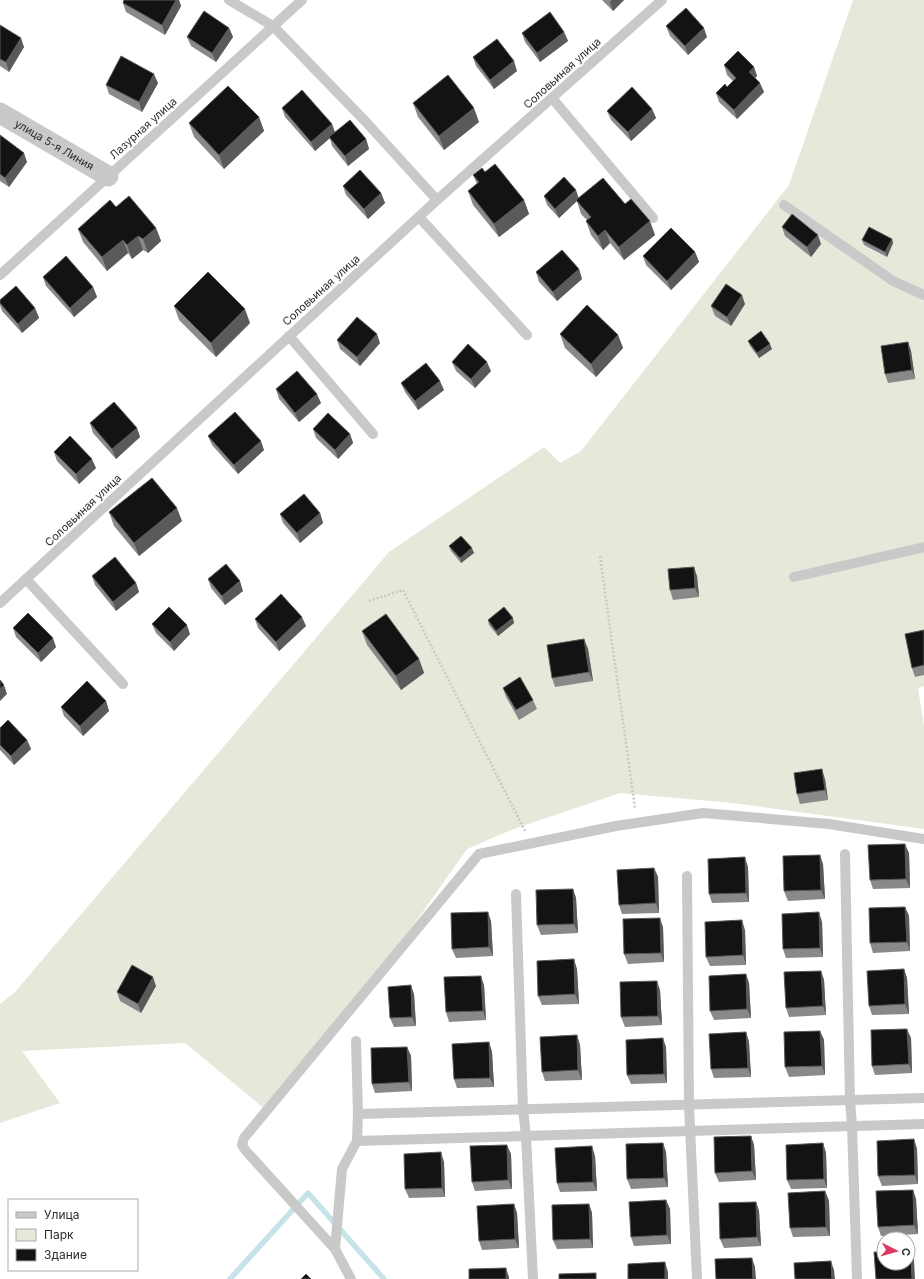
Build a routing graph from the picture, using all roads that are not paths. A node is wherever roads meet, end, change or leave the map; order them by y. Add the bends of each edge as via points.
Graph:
1 (229, 0) edge
2 (302, 0) edge
3 (662, 0) edge
4 (273, 26) junction
5 (552, 98) junction
6 (0, 113) edge
7 (108, 176) junction
8 (438, 200) junction
9 (784, 205) dead end
10 (419, 217) junction
11 (653, 218) dead end
12 (0, 275) edge
13 (924, 295) edge
14 (527, 335) dead end
15 (288, 336) junction
16 (373, 434) dead end
17 (924, 547) edge
18 (794, 577) dead end
19 (26, 579) junction
20 (0, 603) edge
21 (123, 684) dead end
22 (924, 839) edge
23 (845, 854) dead end
24 (687, 876) dead end
25 (516, 894) dead end
26 (356, 1041) dead end
27 (924, 1098) edge
28 (850, 1100) junction
29 (689, 1105) junction
30 (523, 1109) junction
31 (358, 1114) junction
32 (924, 1124) edge
33 (852, 1126) junction
34 (690, 1131) junction
35 (526, 1136) junction
36 (357, 1141) junction
37 (335, 1249) junction
38 (351, 1279) edge
39 (533, 1279) edge
40 (697, 1279) edge
41 (857, 1279) edge

1 - 4 lane
2 - 4 lane, Лазурная улица
3 - 5 lane, Соловьиная улица
4 - 7 lane, Лазурная улица
4 - 8 lane
5 - 8 lane, Соловьиная улица
5 - 11 lane
6 - 7 street, улица 5-я Линия
7 - 12 lane, Лазурная улица
8 - 10 lane, Соловьиная улица
9 - 13 lane via 893,281
10 - 14 lane
10 - 15 lane, Соловьиная улица
15 - 16 lane
15 - 19 lane, Соловьиная улица
17 - 18 lane
19 - 20 lane, Соловьиная улица
19 - 21 lane
22 - 37 lane via 829,824 703,813 637,823 479,854 244,1138 242,1145 246,1151
23 - 28 lane
24 - 29 lane
25 - 30 lane
26 - 31 lane
27 - 28 lane
28 - 29 lane
28 - 33 lane
29 - 30 lane
29 - 34 lane
30 - 31 lane
30 - 35 lane
31 - 36 lane
32 - 33 lane
33 - 34 lane
33 - 41 lane
34 - 35 lane
34 - 40 lane
35 - 36 lane
35 - 39 lane
36 - 37 lane via 342,1169
37 - 38 lane

